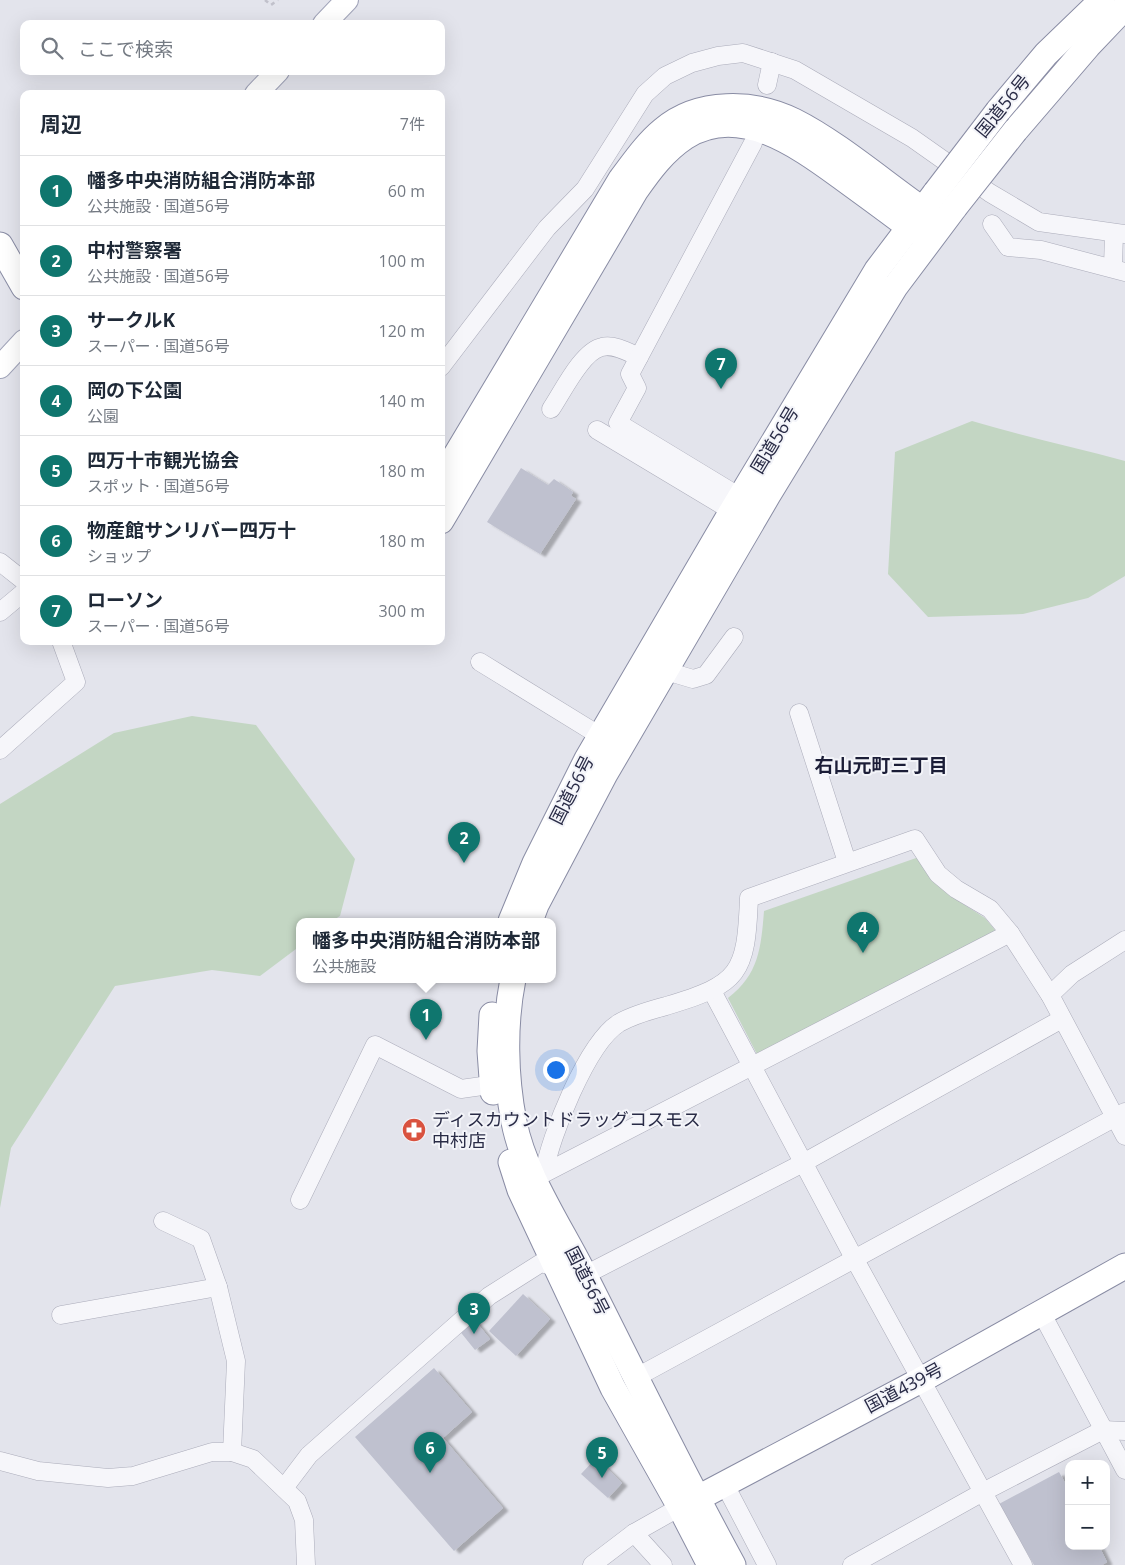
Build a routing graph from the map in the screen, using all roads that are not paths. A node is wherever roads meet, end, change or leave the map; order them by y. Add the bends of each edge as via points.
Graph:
1 (347, 0) edge
2 (1102, 0) edge
3 (1125, 7) edge
4 (328, 20) edge
5 (772, 62) junction
6 (274, 75) edge
7 (767, 85) dead end
8 (260, 90) edge
9 (753, 143) dead end
10 (931, 209) junction
11 (992, 224) dead end
12 (0, 229) edge
13 (935, 233) junction
14 (1120, 234) edge
15 (0, 245) edge
16 (20, 257) edge
17 (1119, 269) edge
18 (20, 281) edge
19 (20, 345) edge
20 (639, 357) junction
21 (445, 362) edge
22 (0, 367) edge
23 (551, 409) dead end
24 (597, 430) dead end
25 (445, 473) edge
26 (743, 508) junction
27 (445, 514) edge
28 (0, 562) edge
29 (20, 578) edge
30 (20, 595) edge
31 (0, 612) edge
32 (734, 637) dead end
33 (62, 645) edge
34 (480, 662) dead end
35 (666, 671) junction
36 (799, 713) dead end
37 (610, 743) junction
38 (0, 750) edge
39 (847, 862) junction
40 (513, 918) edge
41 (531, 918) edge
42 (1010, 934) junction
43 (1125, 940) edge
44 (496, 983) edge
45 (513, 983) edge
46 (712, 991) junction
47 (1050, 995) junction
48 (1062, 1019) junction
49 (752, 1066) junction
50 (500, 1084) junction
51 (1120, 1115) edge
52 (1125, 1136) edge
53 (804, 1163) junction
54 (539, 1176) junction
55 (300, 1200) dead end
56 (163, 1221) dead end
57 (854, 1258) junction
58 (557, 1266) junction
59 (1125, 1266) edge
60 (585, 1275) junction
61 (218, 1287) junction
62 (1041, 1312) junction
63 (61, 1315) dead end
64 (634, 1378) junction
65 (921, 1380) junction
66 (1103, 1430) junction
67 (1125, 1432) edge
68 (232, 1452) junction
69 (0, 1461) edge
70 (1125, 1470) edge
71 (724, 1483) junction
72 (284, 1488) junction
73 (983, 1492) junction
74 (689, 1502) junction
75 (634, 1533) junction
76 (306, 1565) edge
77 (592, 1565) edge
78 (663, 1565) edge
79 (710, 1565) edge
80 (733, 1565) edge
81 (767, 1565) edge
82 (852, 1565) edge
83 (1023, 1565) edge

1 - 4 main road
2 - 10 highway, 国道56号, bridge via 1046,54 998,111
3 - 10 highway, 国道56号, bridge via 1015,131
5 - 7 street
5 - 14 street via 795,70 912,138 990,193 1039,222
5 - 21 street via 742,53 718,56 692,63 665,76 645,94 586,189 547,228
6 - 8 main road
9 - 20 street
10 - 13 highway, 国道56号
10 - 13 highway
10 - 25 highway via 792,120 749,108 731,107 710,108 684,116 649,143 621,180
10 - 26 highway, 国道56号 via 877,270
10 - 27 highway via 759,129 725,126 686,136 659,158 636,190
11 - 17 street via 1008,247 1041,250
12 - 16 highway
13 - 26 highway, 国道56号
14 - 17 street
15 - 18 highway
19 - 22 main road
20 - 23 street via 611,347 601,347 588,354
20 - 26 street via 630,374 637,388 618,423
24 - 26 street
26 - 35 highway, 国道56号
26 - 37 highway, 国道56号
28 - 29 street
30 - 31 street
32 - 35 street via 706,675 693,679
33 - 38 street via 76,682
34 - 37 street
35 - 37 highway, 国道56号
36 - 39 street
37 - 40 highway, 国道56号 via 535,864
37 - 41 highway, 国道56号
39 - 42 street via 915,839 938,874 990,909
39 - 46 street via 748,898 744,954 733,976
42 - 47 street
42 - 49 street
43 - 47 street via 1072,974
44 - 50 highway, 国道56号 via 490,1051
45 - 50 highway, 国道56号 via 507,1050
46 - 49 street
46 - 54 street via 619,1023 598,1043 580,1075
47 - 48 street
48 - 51 street
48 - 53 street
49 - 53 street
49 - 54 street
50 - 54 highway, 国道56号
50 - 55 street via 461,1088 375,1045
50 - 58 highway, 国道56号 via 499,1127 520,1190
51 - 52 street
51 - 57 street
53 - 57 street
53 - 60 street
54 - 60 highway, 国道56号
56 - 61 street via 201,1239
57 - 64 street
57 - 65 street
58 - 60 street
58 - 72 street via 541,1263 489,1296 310,1454
58 - 74 highway, 国道56号 via 613,1388
59 - 62 highway, 国道439号
60 - 64 highway, 国道56号
61 - 63 street
61 - 68 street via 236,1361
62 - 65 highway, 国道439号
62 - 66 street
64 - 74 highway, 国道56号
65 - 71 highway, 国道439号
65 - 73 street
66 - 67 street
66 - 70 street
66 - 73 street
68 - 69 street via 212,1452 134,1476 108,1478 38,1471
68 - 72 street via 253,1459
71 - 74 highway, 国道439号
71 - 81 street
72 - 76 street via 297,1501 304,1520
73 - 82 street
73 - 83 street
74 - 75 street
74 - 79 highway, 国道56号
74 - 80 highway, 国道56号
75 - 77 street
75 - 78 street

